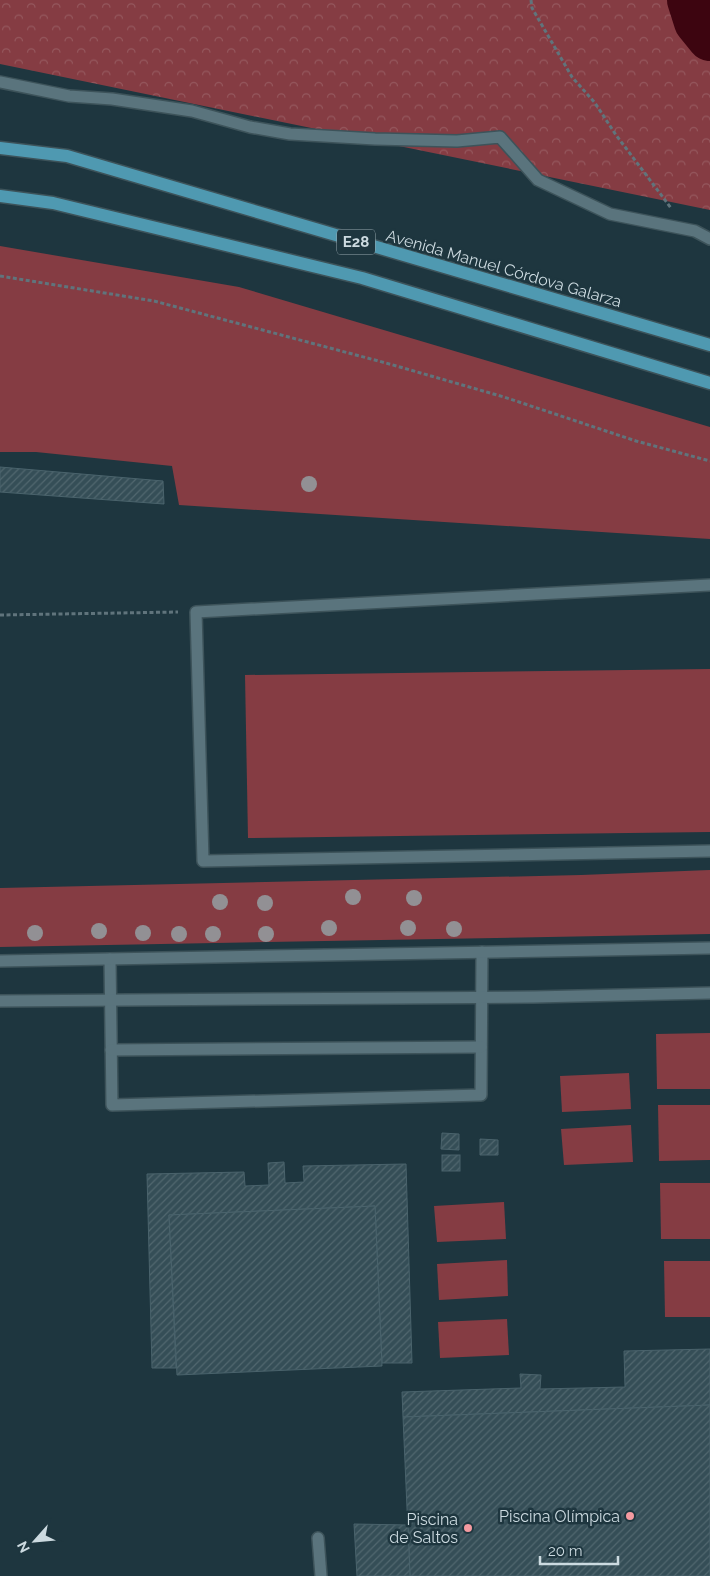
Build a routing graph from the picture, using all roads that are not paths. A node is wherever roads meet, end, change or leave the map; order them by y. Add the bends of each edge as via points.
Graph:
1 (0, 82) edge
2 (0, 148) edge
3 (0, 196) edge
4 (710, 239) edge
5 (710, 345) edge
6 (710, 383) edge
7 (710, 585) edge
8 (710, 851) edge
9 (710, 948) edge
10 (482, 952) junction
11 (110, 959) junction
12 (0, 961) edge
13 (710, 993) edge
14 (481, 997) junction
15 (110, 1000) junction
16 (0, 1001) edge
17 (480, 1048) junction
18 (111, 1050) junction
19 (318, 1538) dead end
20 (321, 1576) edge

1 - 4 lane via 69,96 192,111 290,134 457,141 500,137 538,180 610,214 695,231
2 - 5 main road, Avenida Manuel Córdova Galarza / E28 via 67,156
3 - 6 main road, E28 via 53,203 362,278
7 - 8 lane via 196,612 203,861
9 - 10 lane
10 - 11 lane
10 - 14 lane
11 - 12 lane
11 - 15 lane
13 - 14 lane
14 - 15 lane
14 - 17 lane
15 - 16 lane
15 - 18 lane
17 - 18 lane
17 - 18 lane via 481,1095 112,1105
19 - 20 lane

